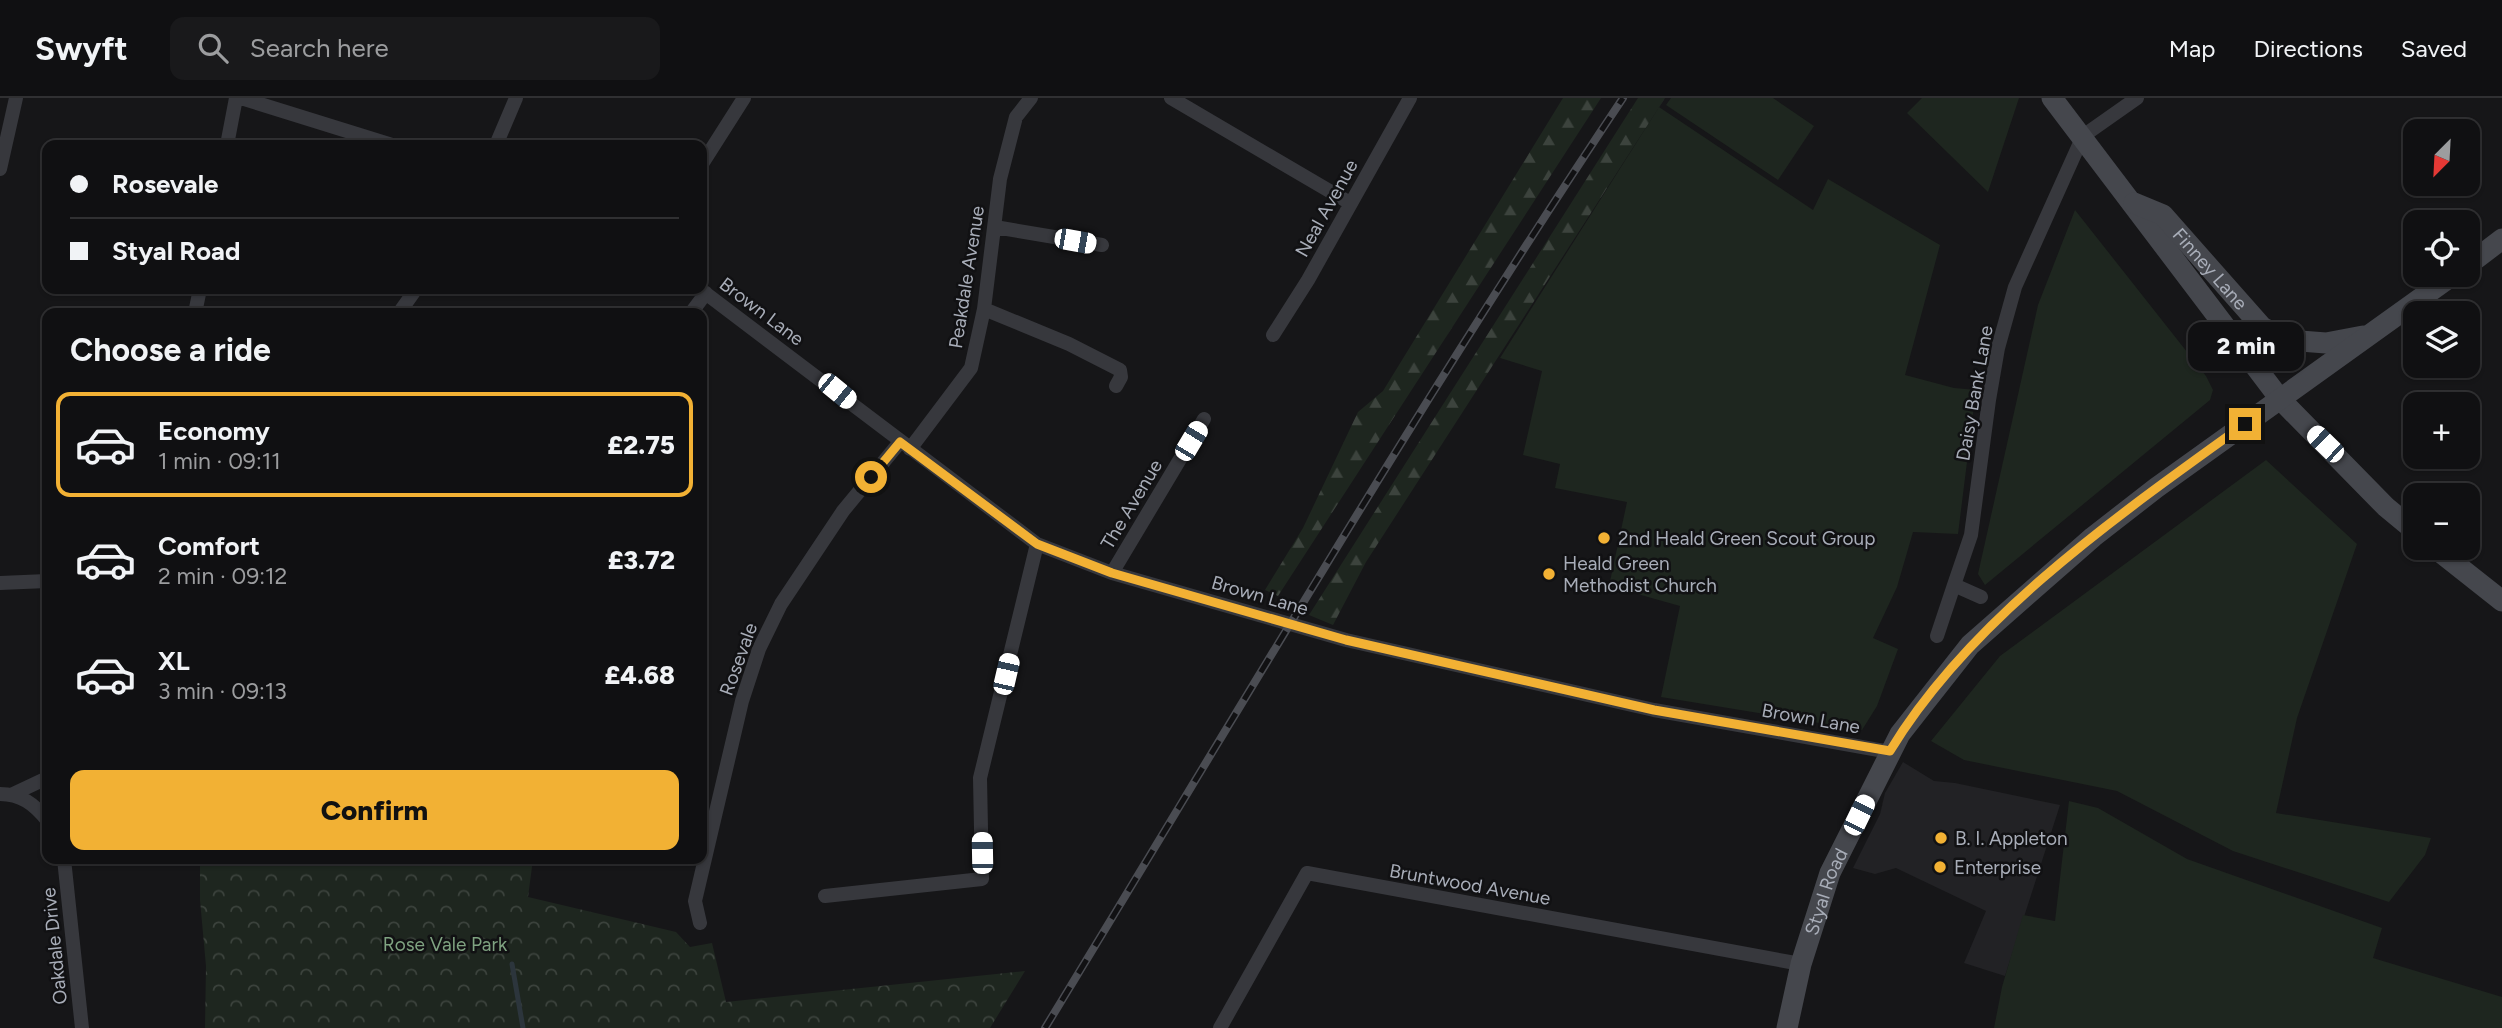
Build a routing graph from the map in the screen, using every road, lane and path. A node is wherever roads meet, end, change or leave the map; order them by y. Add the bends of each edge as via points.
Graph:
1 (16, 98) edge
2 (239, 98) edge
3 (516, 98) edge
4 (744, 98) edge
5 (1031, 98) edge
6 (1171, 98) edge
7 (1410, 98) edge
8 (2052, 98) edge
9 (2137, 98) edge
10 (276, 103) edge
11 (2083, 136) junction
12 (228, 140) edge
13 (378, 140) edge
14 (498, 140) edge
15 (707, 156) edge
16 (0, 169) edge
17 (2133, 202) junction
18 (1350, 203) junction
19 (995, 227) junction
20 (2502, 239) edge
21 (1102, 245) dead end
22 (2480, 256) edge
23 (2436, 287) edge
24 (707, 294) edge
25 (984, 309) junction
26 (1273, 335) dead end
27 (2369, 335) junction
28 (1116, 386) dead end
29 (2280, 399) junction
30 (1204, 419) dead end
31 (905, 446) junction
32 (2403, 521) edge
33 (1037, 544) junction
34 (2450, 560) edge
35 (1112, 573) junction
36 (42, 581) edge
37 (0, 583) edge
38 (1954, 585) junction
39 (1981, 597) dead end
40 (2502, 601) edge
41 (1937, 635) dead end
42 (1890, 751) junction
43 (42, 780) edge
44 (7, 794) edge
45 (42, 813) edge
46 (707, 850) edge
47 (67, 864) edge
48 (704, 864) edge
49 (825, 896) dead end
50 (700, 923) dead end
51 (1801, 964) junction
52 (82, 1028) edge
53 (1220, 1028) edge
54 (1787, 1028) edge

1 - 16 street
2 - 10 street
2 - 12 street
3 - 14 street
4 - 15 street
5 - 19 street, Peakdale Avenue via 1016,117 1000,179
6 - 18 street
7 - 18 street, Neal Avenue
8 - 11 main road, Finney Lane
9 - 11 street
10 - 13 street
11 - 17 main road, Finney Lane
11 - 38 street, Daisy Bank Lane via 2015,287 1991,387 1971,535
17 - 27 main road, Finney Lane via 2163,215 2262,327 2287,340 2326,343
17 - 29 main road, Finney Lane
18 - 26 street, Neal Avenue
19 - 21 street
19 - 25 street, Peakdale Avenue
20 - 22 main road
23 - 27 main road, Styal Road
24 - 31 street, Brown Lane
25 - 28 street via 1120,370
25 - 31 street, Peakdale Avenue via 971,368
27 - 29 main road, Styal Road
29 - 32 main road, Finney Lane
29 - 42 main road, Styal Road via 2093,537 1970,645
30 - 35 street, The Avenue
31 - 33 street, Brown Lane
31 - 46 street, Rosevale via 843,512 781,604 759,649 742,701
33 - 35 street, Brown Lane
33 - 49 street via 980,778 982,879
34 - 40 main road
35 - 42 street, Brown Lane via 1311,630 1654,710
36 - 37 street
38 - 39 street
38 - 41 street, Daisy Bank Lane
42 - 51 main road, Styal Road via 1830,873
43 - 44 street
44 - 45 street
47 - 52 street, Oakdale Drive
48 - 50 street, Rosevale via 695,901
51 - 53 street, Bruntwood Avenue via 1307,873
51 - 54 main road, Styal Road

